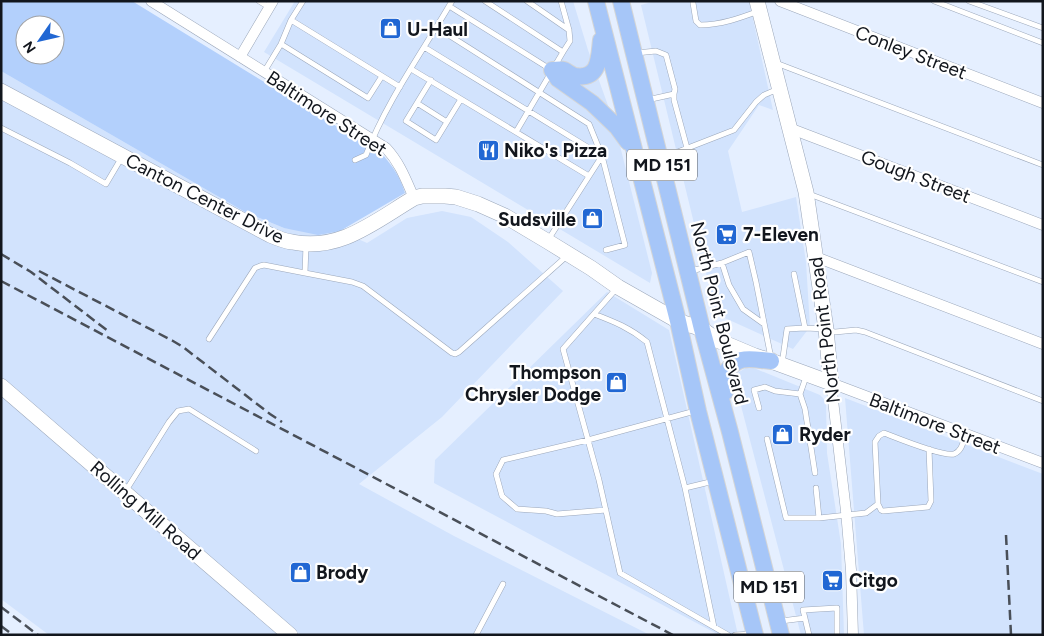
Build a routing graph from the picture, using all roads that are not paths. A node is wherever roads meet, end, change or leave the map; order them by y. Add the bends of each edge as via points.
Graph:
1 (151, 1) edge
2 (259, 1) edge
3 (303, 1) edge
4 (485, 1) edge
5 (527, 1) edge
6 (561, 1) edge
7 (596, 1) edge
8 (621, 1) edge
9 (693, 1) edge
10 (780, 1) edge
11 (934, 1) edge
12 (970, 1) edge
13 (450, 3) edge
14 (271, 4) edge
15 (758, 6) edge
16 (291, 20) junction
17 (436, 28) junction
18 (1043, 28) edge
19 (569, 30) junction
20 (602, 30) junction
21 (1043, 43) edge
22 (281, 44) junction
23 (424, 47) junction
24 (563, 52) junction
25 (634, 53) junction
26 (240, 57) junction
27 (771, 61) junction
28 (411, 69) junction
29 (552, 70) junction
30 (264, 72) junction
31 (382, 76) junction
32 (431, 80) junction
33 (400, 87) junction
34 (779, 89) junction
35 (1, 91) edge
36 (675, 91) junction
37 (539, 93) junction
38 (461, 99) junction
39 (646, 100) junction
40 (417, 103) junction
41 (1043, 103) edge
42 (528, 111) junction
43 (447, 122) junction
44 (1, 128) edge
45 (788, 128) junction
46 (516, 132) junction
47 (372, 138) junction
48 (633, 148) junction
49 (687, 148) junction
50 (123, 156) junction
51 (602, 156) junction
52 (660, 159) junction
53 (355, 160) dead end
54 (1043, 165) edge
55 (589, 176) junction
56 (806, 192) junction
57 (414, 198) junction
58 (1043, 225) edge
59 (547, 241) junction
60 (306, 244) junction
61 (606, 250) dead end
62 (569, 254) junction
63 (816, 257) junction
64 (722, 263) junction
65 (688, 272) junction
66 (305, 273) junction
67 (794, 274) dead end
68 (1043, 282) edge
69 (618, 287) junction
70 (594, 314) junction
71 (678, 321) junction
72 (764, 324) junction
73 (805, 328) junction
74 (702, 329) junction
75 (826, 330) junction
76 (209, 339) dead end
77 (1043, 344) edge
78 (777, 363) junction
79 (807, 374) junction
80 (831, 383) junction
81 (1, 386) edge
82 (800, 394) junction
83 (1043, 401) edge
84 (759, 408) dead end
85 (698, 410) junction
86 (667, 418) junction
87 (730, 432) junction
88 (966, 434) junction
89 (766, 439) dead end
90 (588, 440) junction
91 (929, 449) junction
92 (256, 450) dead end
93 (1043, 463) edge
94 (815, 473) dead end
95 (716, 480) junction
96 (685, 488) junction
97 (816, 488) dead end
98 (124, 492) junction
99 (878, 504) junction
100 (606, 510) junction
101 (846, 514) junction
102 (819, 518) junction
103 (503, 584) dead end
104 (805, 618) junction
105 (714, 627) junction
106 (779, 628) edge
107 (755, 634) edge
108 (290, 635) edge
109 (476, 635) edge
110 (728, 635) edge
111 (735, 635) edge
112 (810, 635) edge
113 (837, 635) edge
114 (854, 635) edge

1 - 26 street, Baltimore Street
2 - 14 lane
3 - 16 lane
4 - 24 lane
5 - 19 lane
6 - 19 lane
7 - 20 main road, MD 151
8 - 25 main road, North Point Boulevard / MD 151
9 - 15 lane via 696,21 700,25 730,21
10 - 41 street, Conley Street
11 - 21 lane
12 - 18 lane
13 - 17 lane
13 - 29 lane
14 - 26 street
15 - 27 street, North Point Road
16 - 22 lane
16 - 31 lane
17 - 23 lane
17 - 37 lane
19 - 24 lane via 570,41
20 - 29 main road via 596,70 584,76
20 - 48 main road, MD 151
22 - 30 lane
22 - 31 lane via 368,98
23 - 28 lane
23 - 42 lane
24 - 29 lane
25 - 36 lane via 656,51 666,55
25 - 39 main road, North Point Boulevard / MD 151
26 - 30 street, Baltimore Street
27 - 34 street, North Point Road
27 - 54 lane
28 - 32 lane
28 - 33 lane
29 - 37 lane
29 - 48 main road via 558,79 592,103 617,127
30 - 47 street, Baltimore Street
31 - 33 lane
32 - 38 lane
32 - 40 lane
33 - 47 lane
34 - 45 street, North Point Road
34 - 49 lane via 756,102 734,130
35 - 50 street, Canton Center Drive
36 - 39 lane
36 - 49 lane via 674,100
37 - 42 lane
37 - 51 lane via 589,124
38 - 43 lane
38 - 46 lane
39 - 52 main road, North Point Boulevard / MD 151
40 - 43 lane
40 - 43 lane via 406,121 436,140
42 - 46 lane
42 - 51 lane
44 - 50 lane via 106,184
45 - 56 street, North Point Road
45 - 58 street, Gough Street
46 - 55 lane
47 - 53 lane via 366,155
47 - 57 street, Baltimore Street via 394,157
48 - 71 main road, MD 151
49 - 52 lane
50 - 60 street, Canton Center Drive via 270,235
51 - 55 lane
51 - 61 lane via 625,245
52 - 65 main road, North Point Boulevard / MD 151
55 - 59 lane
56 - 63 street, North Point Road
56 - 68 lane
57 - 59 street, Baltimore Street via 432,195 466,199 505,216
57 - 60 street, Canton Center Drive via 346,238
59 - 62 street, Baltimore Street
60 - 66 lane
62 - 66 lane via 455,354 363,286
62 - 69 street, Baltimore Street
63 - 75 street, North Point Road
63 - 77 street
64 - 65 lane
64 - 72 lane via 743,309
64 - 72 lane via 749,252
65 - 74 main road, North Point Boulevard / MD 151
66 - 76 lane via 264,265 256,268
67 - 73 lane
69 - 70 lane
69 - 71 street, Baltimore Street
70 - 86 lane via 634,332 647,342
70 - 90 lane via 563,349
71 - 74 street, Baltimore Street
71 - 85 main road, MD 151
72 - 78 lane
73 - 75 lane
73 - 78 lane via 787,330
74 - 78 street, Baltimore Street via 717,340
74 - 87 main road, North Point Boulevard / MD 151
75 - 80 street, North Point Road
75 - 83 lane via 865,332
78 - 79 street, Baltimore Street
78 - 87 main road via 741,359 724,374
79 - 80 street, Baltimore Street
79 - 82 lane
80 - 88 street, Baltimore Street
80 - 101 street, North Point Road
81 - 98 street, Rolling Mill Road
82 - 84 lane via 765,387 754,390
82 - 94 lane
85 - 86 lane
85 - 95 main road, MD 151
86 - 90 lane
86 - 96 lane
87 - 106 main road, North Point Boulevard / MD 151
88 - 91 lane via 962,448 953,454
88 - 93 street, Baltimore Street
89 - 102 lane via 786,518
90 - 100 lane
90 - 100 lane via 502,460 496,474 502,496 517,510 557,514
91 - 99 lane via 928,507 883,511
91 - 99 lane via 884,433 879,436 876,442
92 - 98 lane via 189,409 178,411
95 - 96 lane
95 - 107 main road, MD 151
96 - 105 lane
97 - 102 lane
98 - 108 street, Rolling Mill Road
99 - 101 lane via 866,513
100 - 105 lane via 620,573
101 - 102 lane
101 - 114 street, North Point Road
103 - 109 lane
104 - 106 lane
104 - 112 lane
104 - 113 lane via 803,610 837,608
105 - 110 lane
107 - 111 lane

